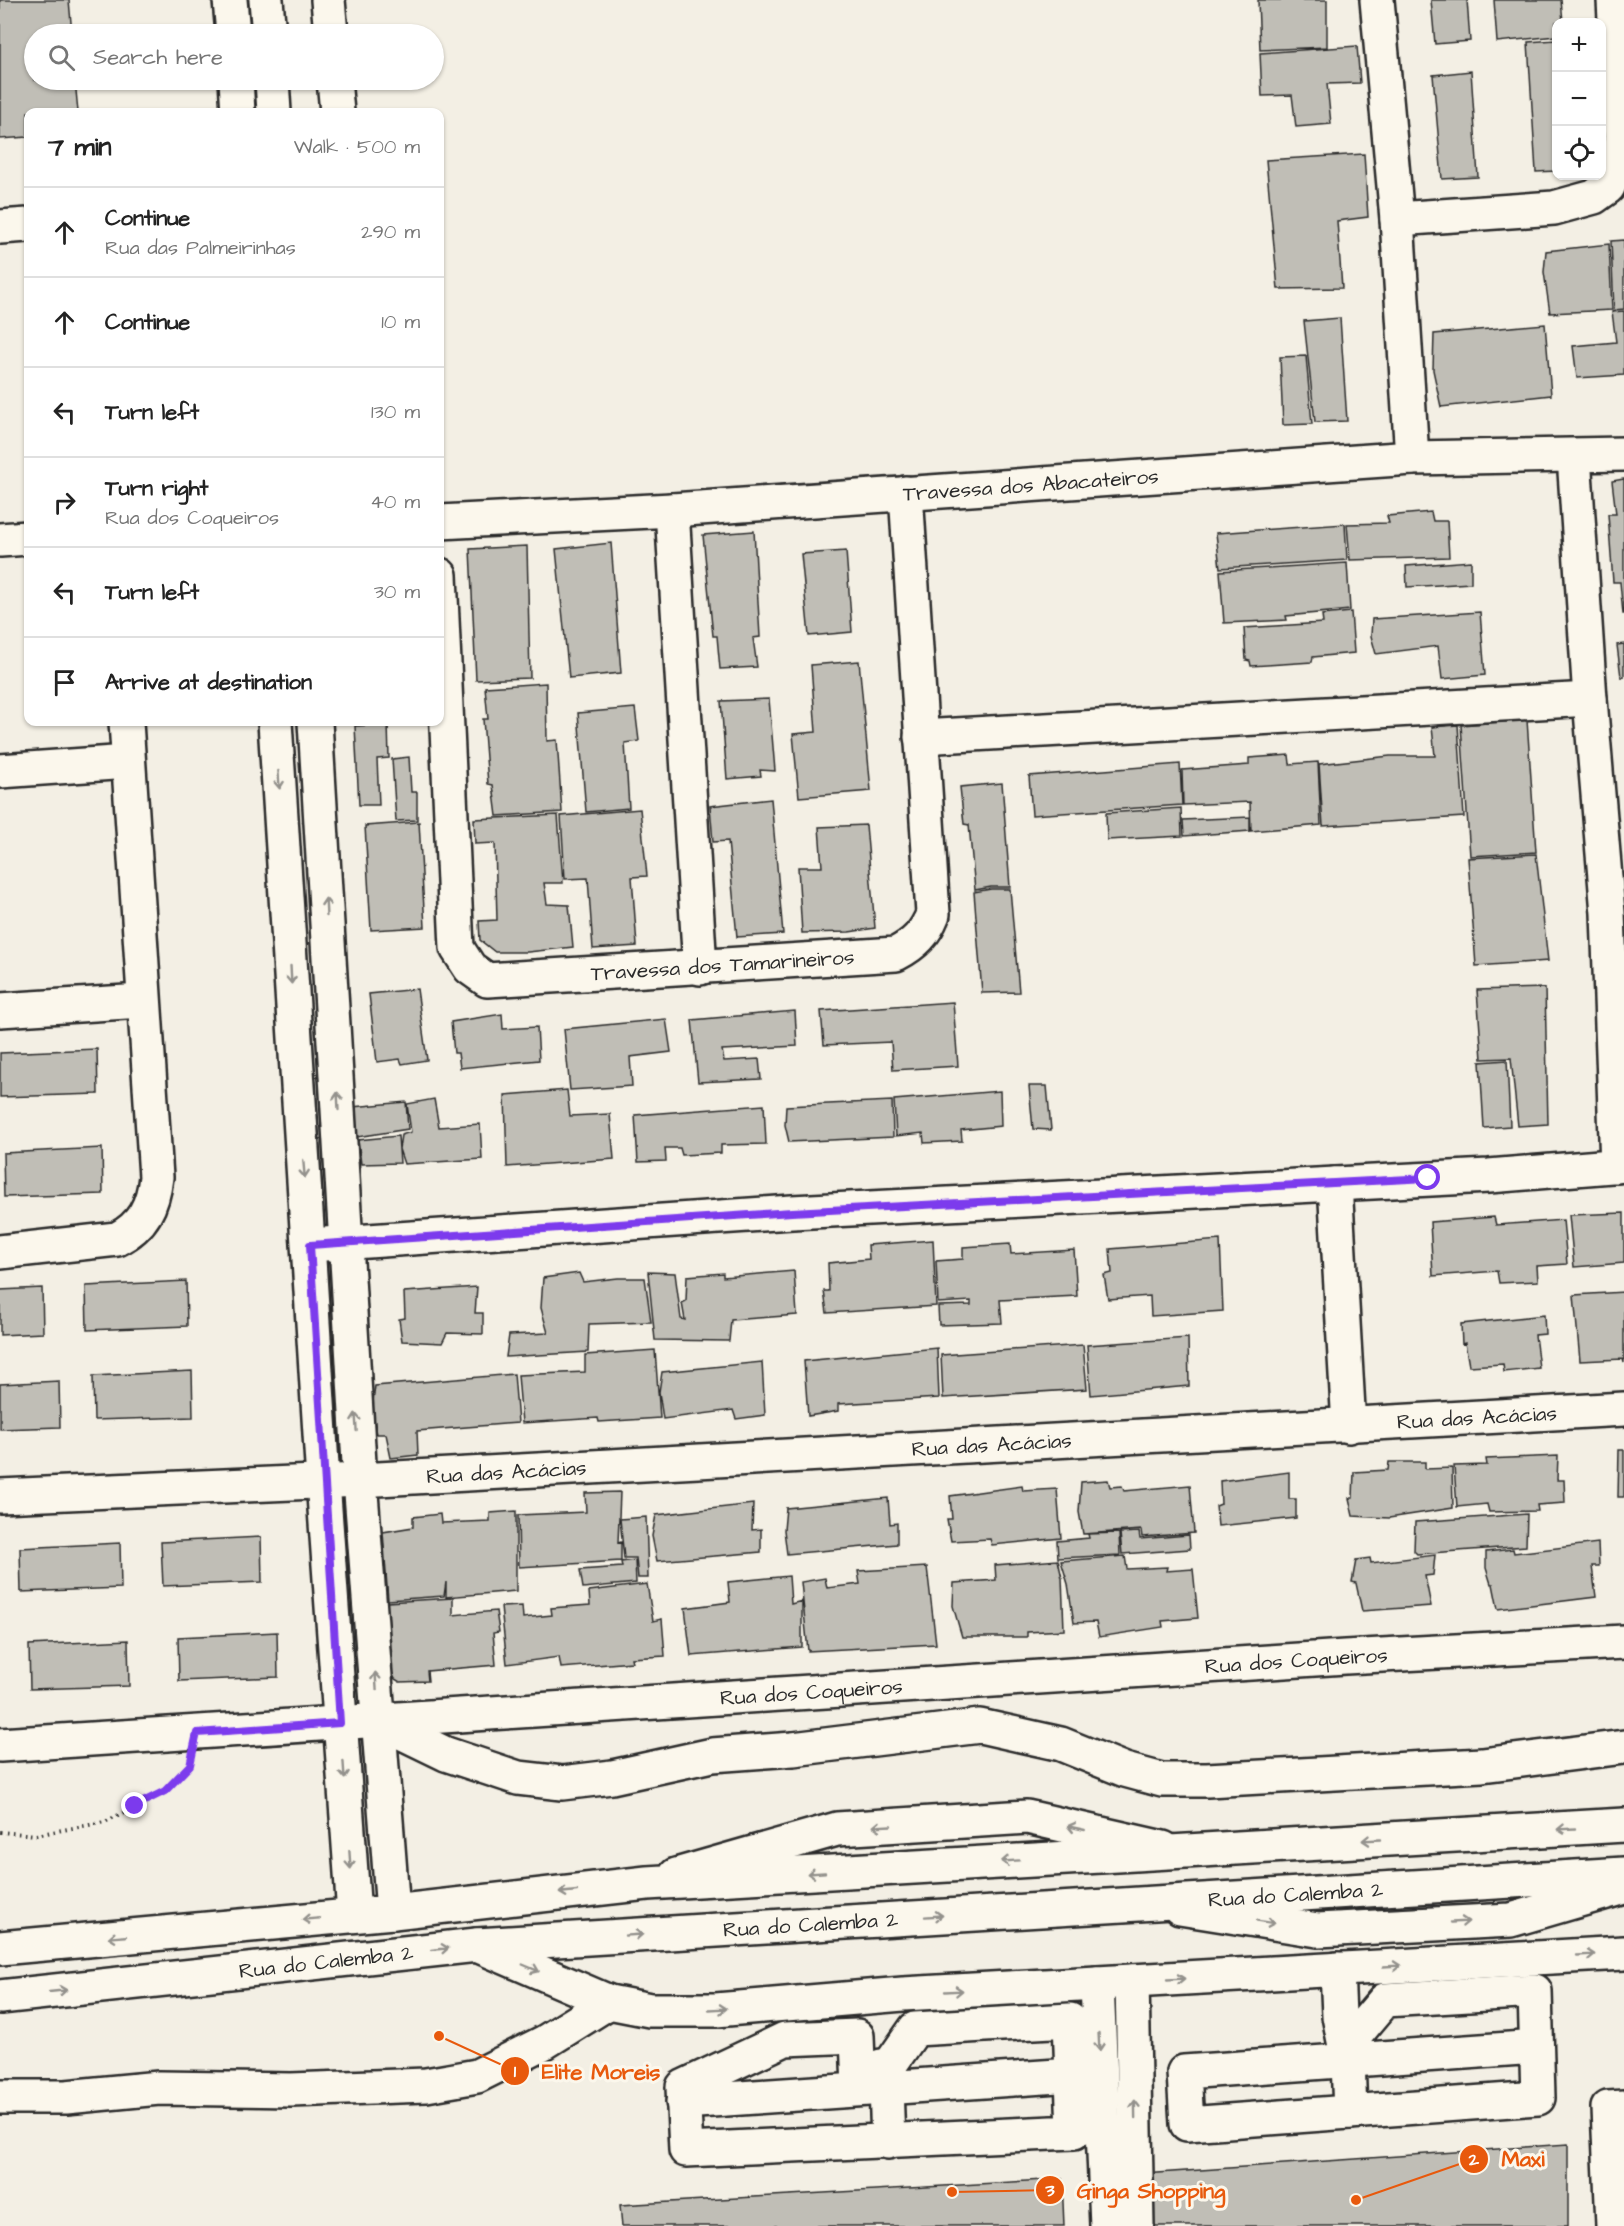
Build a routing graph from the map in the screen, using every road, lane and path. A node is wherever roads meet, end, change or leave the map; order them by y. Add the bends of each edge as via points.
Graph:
1 (230, 0) edge
2 (266, 0) edge
3 (328, 0) edge
4 (1377, 0) edge
5 (1614, 0) edge
6 (232, 24) edge
7 (267, 24) edge
8 (330, 24) edge
9 (237, 90) edge
10 (273, 90) edge
11 (335, 90) edge
12 (238, 108) edge
13 (274, 108) edge
14 (337, 108) edge
15 (1397, 219) junction
16 (24, 225) edge
17 (0, 227) edge
18 (1624, 454) edge
19 (1574, 456) junction
20 (1412, 458) junction
21 (906, 493) junction
22 (672, 510) junction
23 (444, 522) edge
24 (24, 538) edge
25 (0, 540) edge
26 (444, 663) edge
27 (1590, 699) junction
28 (126, 726) edge
29 (275, 726) edge
30 (315, 726) edge
31 (921, 737) junction
32 (128, 762) junction
33 (0, 771) edge
34 (1616, 912) edge
35 (700, 968) junction
36 (142, 1001) junction
37 (0, 1010) edge
38 (1620, 1166) edge
39 (1335, 1184) junction
40 (346, 1241) junction
41 (310, 1245) junction
42 (0, 1252) edge
43 (1624, 1409) edge
44 (1348, 1426) junction
45 (360, 1480) junction
46 (323, 1481) junction
47 (0, 1496) edge
48 (1624, 1642) edge
49 (379, 1721) junction
50 (340, 1723) junction
51 (197, 1733) junction
52 (0, 1745) edge
53 (1624, 1747) edge
54 (1624, 1825) edge
55 (0, 1832) edge
56 (1174, 1851) junction
57 (1624, 1874) edge
58 (646, 1883) junction
59 (1624, 1887) edge
60 (1146, 1902) junction
61 (393, 1912) junction
62 (354, 1916) junction
63 (477, 1945) junction
64 (0, 1948) edge
65 (1624, 1953) edge
66 (1347, 1969) junction
67 (1132, 1982) junction
68 (1097, 1983) junction
69 (903, 1994) junction
70 (0, 1997) edge
71 (865, 1997) junction
72 (609, 2002) junction
73 (1536, 2047) junction
74 (1351, 2050) junction
75 (1072, 2075) junction
76 (879, 2080) junction
77 (0, 2097) edge
78 (684, 2102) junction
79 (1624, 2107) edge
80 (1350, 2112) junction
81 (888, 2142) junction
82 (1107, 2226) edge
83 (1137, 2226) edge
84 (1612, 2226) edge

1 - 6 street
2 - 7 street
3 - 8 street
4 - 15 street
5 - 15 street via 1622,140 1608,187 1593,197 1554,208
9 - 12 street
10 - 13 street
11 - 14 street
15 - 20 street
16 - 17 street
18 - 19 street, Travessa dos Abacateiros
19 - 20 street, Travessa dos Abacateiros
19 - 27 street
20 - 21 street, Travessa dos Abacateiros
21 - 22 street, Travessa dos Abacateiros
21 - 31 street, Travessa dos Tamarineiros
22 - 23 street, Travessa dos Abacateiros
22 - 35 street
24 - 25 street
26 - 35 street, Travessa dos Tamarineiros via 457,948 470,968 487,980
27 - 31 street
27 - 34 street
28 - 32 street
29 -> 41 street
40 -> 30 street
31 - 35 street, Travessa dos Tamarineiros via 933,914 915,944 896,954
32 - 33 street
32 - 36 street
34 - 38 street
36 - 37 street
36 - 42 street via 156,1177 149,1209 128,1233 117,1239
38 - 39 street
39 - 40 street via 792,1212
39 - 44 street
40 - 41 street
45 -> 40 street
41 - 46 street
43 - 44 street, Rua das Acácias
44 - 45 street, Rua das Acácias
45 - 46 street, Rua das Acácias
49 -> 45 street
46 - 47 street, Rua das Acácias
46 - 50 street
48 - 49 street, Rua dos Coqueiros
49 - 50 street, Rua dos Coqueiros
49 - 53 street via 446,1754 518,1778 562,1783 612,1777 712,1755 980,1726 1061,1744 1125,1770 1162,1780 1482,1765
49 - 61 street
50 - 51 street, Rua dos Coqueiros
50 -> 62 street
51 - 52 street, Rua dos Coqueiros
51 - 55 path via 190,1765 165,1791 105,1822 36,1835
54 -> 56 street, Rua do Calemba 2
56 -> 58 street, Rua do Calemba 2
56 -> 58 street via 1027,1817 837,1828
57 - 60 street, Rua do Calemba 2
58 -> 61 street, Rua do Calemba 2
60 -> 59 street via 1318,1930 1511,1920
63 -> 60 street, Rua do Calemba 2
61 - 62 street, Rua do Calemba 2
62 -> 64 street, Rua do Calemba 2
70 -> 63 street, Rua do Calemba 2
63 -> 72 street
66 -> 65 street
67 -> 66 street
66 - 74 street via 1339,2016
67 - 68 street
83 -> 67 street
69 -> 68 street
68 -> 82 street
69 - 71 street
69 - 76 street
72 -> 71 street via 650,2010 716,2010
71 - 76 street
72 - 77 street via 545,2042 477,2076 426,2085 291,2091 159,2088 66,2097
73 - 74 street
73 - 74 street via 1535,1991 1385,2000
73 - 80 street via 1538,2098
74 - 80 street
74 - 80 street via 1184,2072 1187,2124
75 - 76 street
75 - 76 street via 1070,2020 915,2029
75 - 81 street via 1074,2132
76 - 78 street
76 - 78 street via 857,2036 785,2039 683,2087
76 - 81 street
78 - 81 street via 686,2150
79 - 84 street via 1608,2108

